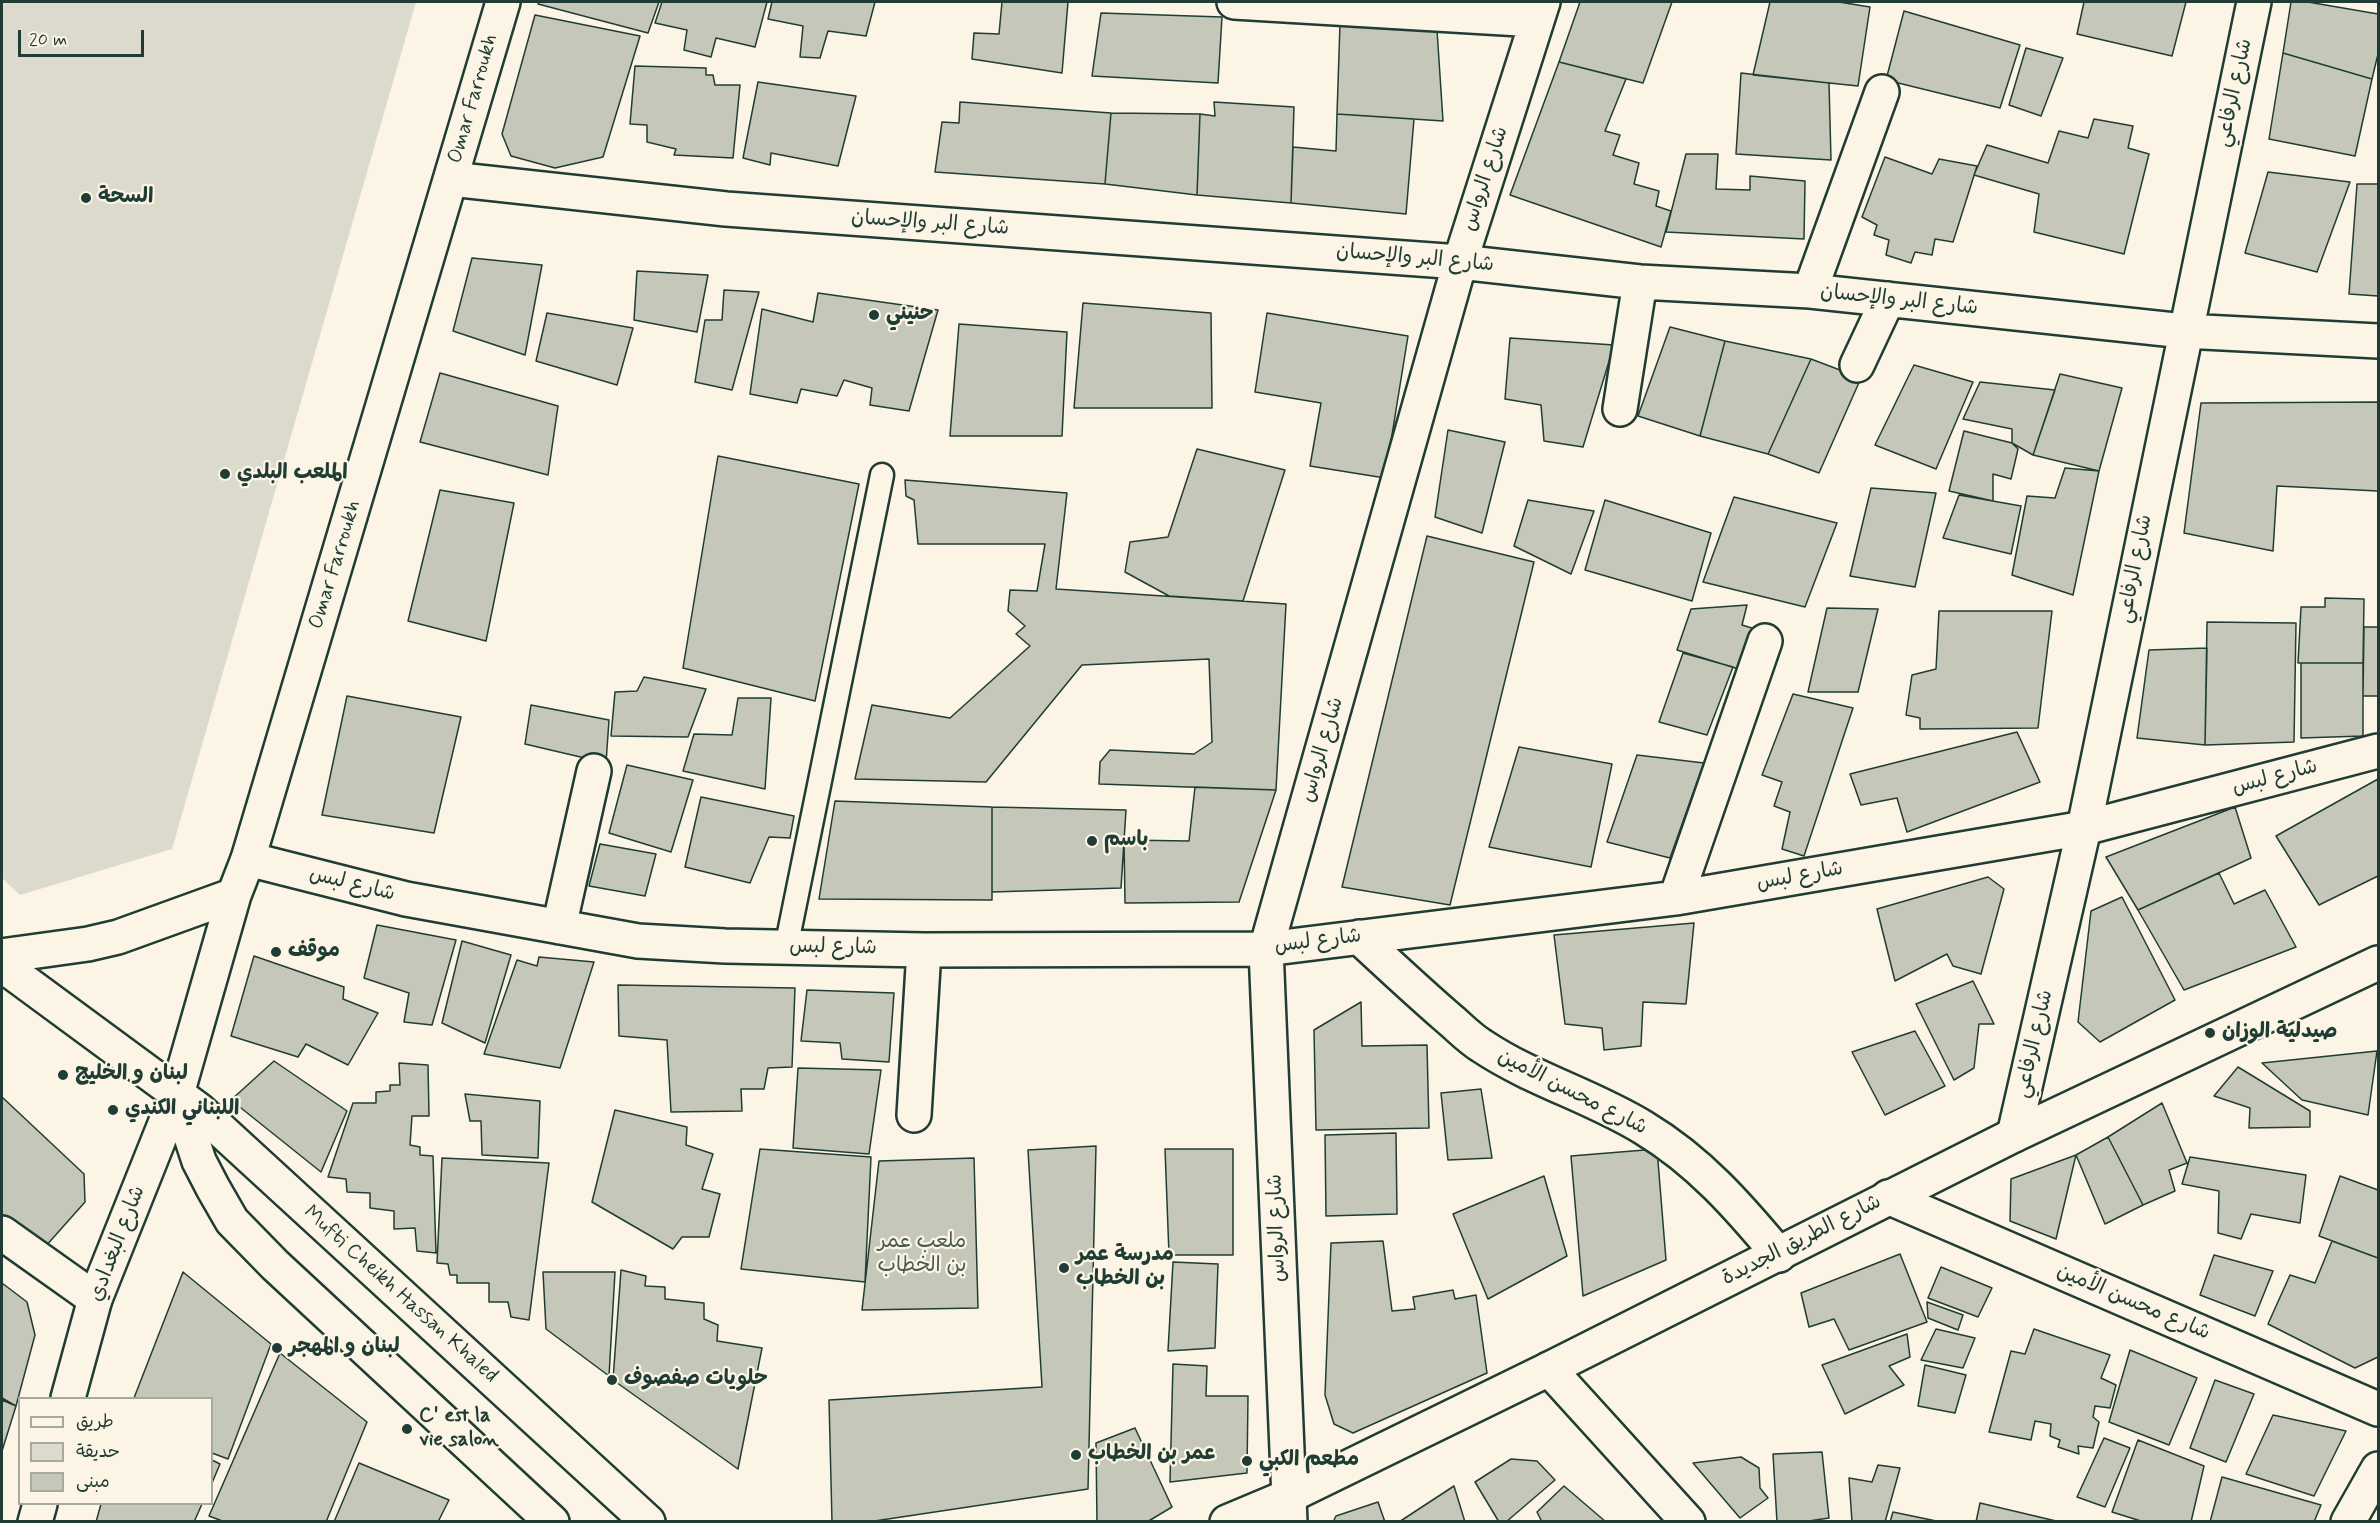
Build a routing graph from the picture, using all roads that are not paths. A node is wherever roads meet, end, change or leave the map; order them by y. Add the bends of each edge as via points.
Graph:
1 (503, 2) edge
2 (1234, 2) edge
3 (2254, 2) edge
4 (1540, 11) edge
5 (1882, 92) dead end
6 (451, 179) junction
7 (1460, 262) junction
8 (1640, 282) junction
9 (1810, 291) junction
10 (1888, 299) junction
11 (2184, 331) junction
12 (2379, 341) edge
13 (1857, 365) dead end
14 (1620, 409) dead end
15 (882, 475) dead end
16 (1765, 641) dead end
17 (2379, 751) edge
18 (594, 771) dead end
19 (2084, 828) junction
20 (248, 859) junction
21 (234, 895) junction
22 (1676, 898) junction
23 (559, 927) junction
24 (1359, 937) junction
25 (786, 948) junction
26 (1266, 949) junction
27 (924, 950) junction
28 (2, 956) edge
29 (2379, 963) edge
30 (2, 965) edge
31 (177, 1094) junction
32 (914, 1114) dead end
33 (2014, 1135) junction
34 (1888, 1197) junction
35 (2, 1233) edge
36 (1779, 1255) junction
37 (95, 1299) junction
38 (1549, 1369) junction
39 (68, 1397) edge
40 (2379, 1409) edge
41 (2379, 1469) edge
42 (39, 1505) edge
43 (1290, 1509) edge
44 (35, 1521) edge
45 (552, 1521) edge
46 (648, 1521) edge
47 (1227, 1521) edge
48 (1688, 1521) edge
49 (2348, 1521) edge

1 - 6 street, Omar Farroukh
2 - 4 street
3 - 11 street, شارع الرفاعي
4 - 7 street, شارع الرواس
5 - 9 street
6 - 7 street, شارع البر والإحسان via 748,211
6 - 20 street, Omar Farroukh
7 - 8 street, شارع البر والإحسان
7 - 26 street, شارع الرواس
8 - 9 street, شارع البر والإحسان
8 - 14 street
9 - 10 street, شارع البر والإحسان
10 - 11 street, شارع البر والإحسان
10 - 13 street
11 - 12 street, شارع البر والإحسان
11 - 19 street, شارع الرفاعي
15 - 25 lane
16 - 22 street
17 - 19 street, شارع لبس
18 - 23 street
19 - 22 street, شارع لبس
19 - 33 street, شارع الرفاعي
20 - 21 street, Omar Farroukh
20 - 23 street, شارع لبس via 406,899
21 - 28 street via 118,937
21 - 31 street, Omar Farroukh
22 - 24 street, شارع لبس
23 - 25 street, شارع لبس via 638,941
24 - 26 street, شارع لبس
24 - 36 street, شارع محسن الأمين via 1481,1045 1541,1080 1644,1128 1698,1166
25 - 27 street, شارع لبس
26 - 27 street, شارع لبس
26 - 43 street, شارع الرواس
27 - 32 street
29 - 33 street, شارع الطريق الجديدة
30 - 31 street, Mufti Cheikh Hassan Khaled
31 - 37 street, شارع البغدادي
31 - 45 street via 200,1161 232,1221
31 - 46 street, Mufti Cheikh Hassan Khaled
33 - 34 street, شارع الطريق الجديدة
34 - 36 street, شارع الطريق الجديدة
34 - 40 street, شارع محسن الأمين
35 - 37 street
36 - 38 street, شارع الطريق الجديدة
37 - 39 street, شارع البغدادي
38 - 43 street, شارع الطريق الجديدة
38 - 48 street
41 - 49 street
42 - 44 street
43 - 47 street, شارع الطريق الجديدة

